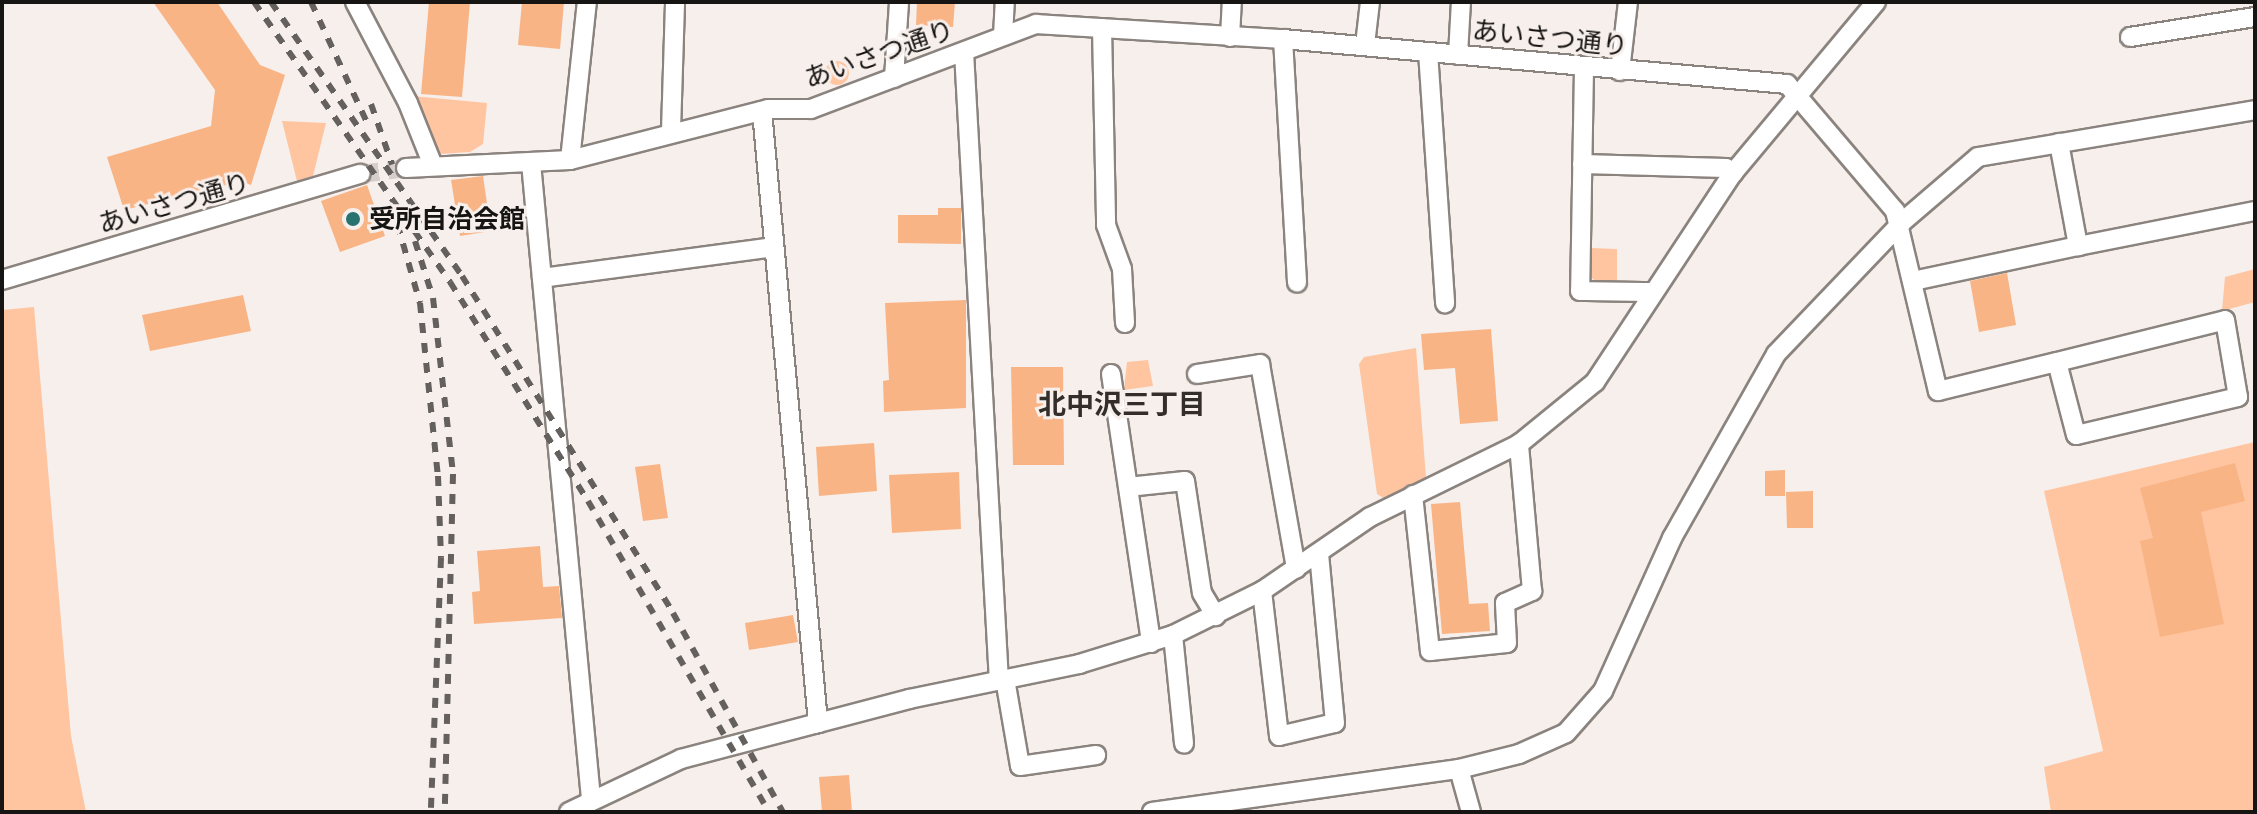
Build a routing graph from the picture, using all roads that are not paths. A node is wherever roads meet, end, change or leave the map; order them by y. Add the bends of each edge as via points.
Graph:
1 (355, 2) edge
2 (587, 2) edge
3 (675, 2) edge
4 (899, 2) edge
5 (1005, 2) edge
6 (1232, 2) edge
7 (1370, 2) edge
8 (1461, 2) edge
9 (1628, 2) edge
10 (1876, 2) edge
11 (2255, 17) edge
12 (1102, 28) junction
13 (1003, 36) junction
14 (1230, 37) junction
15 (2130, 37) dead end
16 (1283, 39) junction
17 (1365, 45) junction
18 (964, 52) junction
19 (1428, 52) junction
20 (1458, 55) junction
21 (1584, 69) junction
22 (1620, 71) junction
23 (894, 78) junction
24 (1797, 92) junction
25 (2255, 110) edge
26 (762, 111) junction
27 (671, 131) junction
28 (2059, 143) junction
29 (570, 160) junction
30 (432, 163) junction
31 (531, 163) junction
32 (1582, 164) junction
33 (406, 168) tunnel mouth
34 (1733, 173) junction
35 (361, 174) tunnel mouth
36 (2255, 211) edge
37 (1901, 223) junction
38 (2078, 246) junction
39 (773, 247) junction
40 (542, 278) junction
41 (2, 280) edge
42 (1913, 281) junction
43 (1297, 283) dead end
44 (1653, 292) junction
45 (1445, 303) dead end
46 (1125, 323) dead end
47 (2057, 362) junction
48 (1111, 374) dead end
49 (1197, 374) dead end
50 (1519, 444) junction
51 (1128, 487) junction
52 (1413, 495) junction
53 (1319, 554) junction
54 (1296, 569) junction
55 (1262, 591) junction
56 (1216, 616) junction
57 (1173, 635) junction
58 (1151, 643) junction
59 (1002, 680) junction
60 (818, 723) junction
61 (1184, 743) dead end
62 (1096, 755) dead end
63 (1459, 769) junction
64 (591, 799) junction
65 (569, 812) edge
66 (1152, 812) edge
67 (1471, 812) edge

1 - 30 street via 408,103
2 - 29 street
3 - 27 street
4 - 23 street
5 - 13 street
6 - 14 street
7 - 17 street
8 - 20 street
9 - 22 street
10 - 24 street
11 - 15 street
12 - 13 street, あいさつ通り via 1036,24
12 - 14 street, あいさつ通り
12 - 46 street via 1106,225 1122,269
13 - 18 street, あいさつ通り
14 - 16 street, あいさつ通り
16 - 17 street, あいさつ通り
16 - 43 street
17 - 19 street, あいさつ通り
18 - 23 street, あいさつ通り
18 - 59 street
19 - 20 street, あいさつ通り
19 - 45 street
20 - 21 street, あいさつ通り
21 - 22 street, あいさつ通り
21 - 32 street
22 - 24 street, あいさつ通り via 1787,84
23 - 26 street, あいさつ通り via 811,109
24 - 34 street
24 - 37 street via 1801,105
25 - 28 street
26 - 27 street, あいさつ通り
26 - 39 street
27 - 29 street, あいさつ通り
28 - 37 street via 1978,157
28 - 38 street
29 - 31 street, あいさつ通り
30 - 31 street, あいさつ通り
30 - 33 street, あいさつ通り
31 - 40 street
32 - 34 street via 1726,168
32 - 44 street via 1580,291
34 - 44 street
35 - 41 street, あいさつ通り
36 - 38 street
37 - 42 street
37 - 63 street via 1776,354 1672,538 1627,647 1584,718 1546,744
38 - 42 street
39 - 40 street
39 - 60 street
40 - 64 street
42 - 47 street via 1938,391
44 - 50 street via 1595,382
47 - 47 street via 2225,320 2238,397 2076,435
48 - 51 street
49 - 54 street via 1260,364
50 - 52 street
50 - 52 street via 1532,591 1505,603 1507,643 1430,651
51 - 56 street via 1185,481 1202,593
51 - 58 street
52 - 53 street
53 - 54 street
53 - 55 street via 1335,723 1279,736
54 - 55 street
55 - 56 street
56 - 57 street
57 - 58 street
57 - 61 street
58 - 59 street
59 - 60 street
59 - 62 street via 1020,766
60 - 64 street via 681,759
63 - 66 street
63 - 67 street
64 - 65 street

